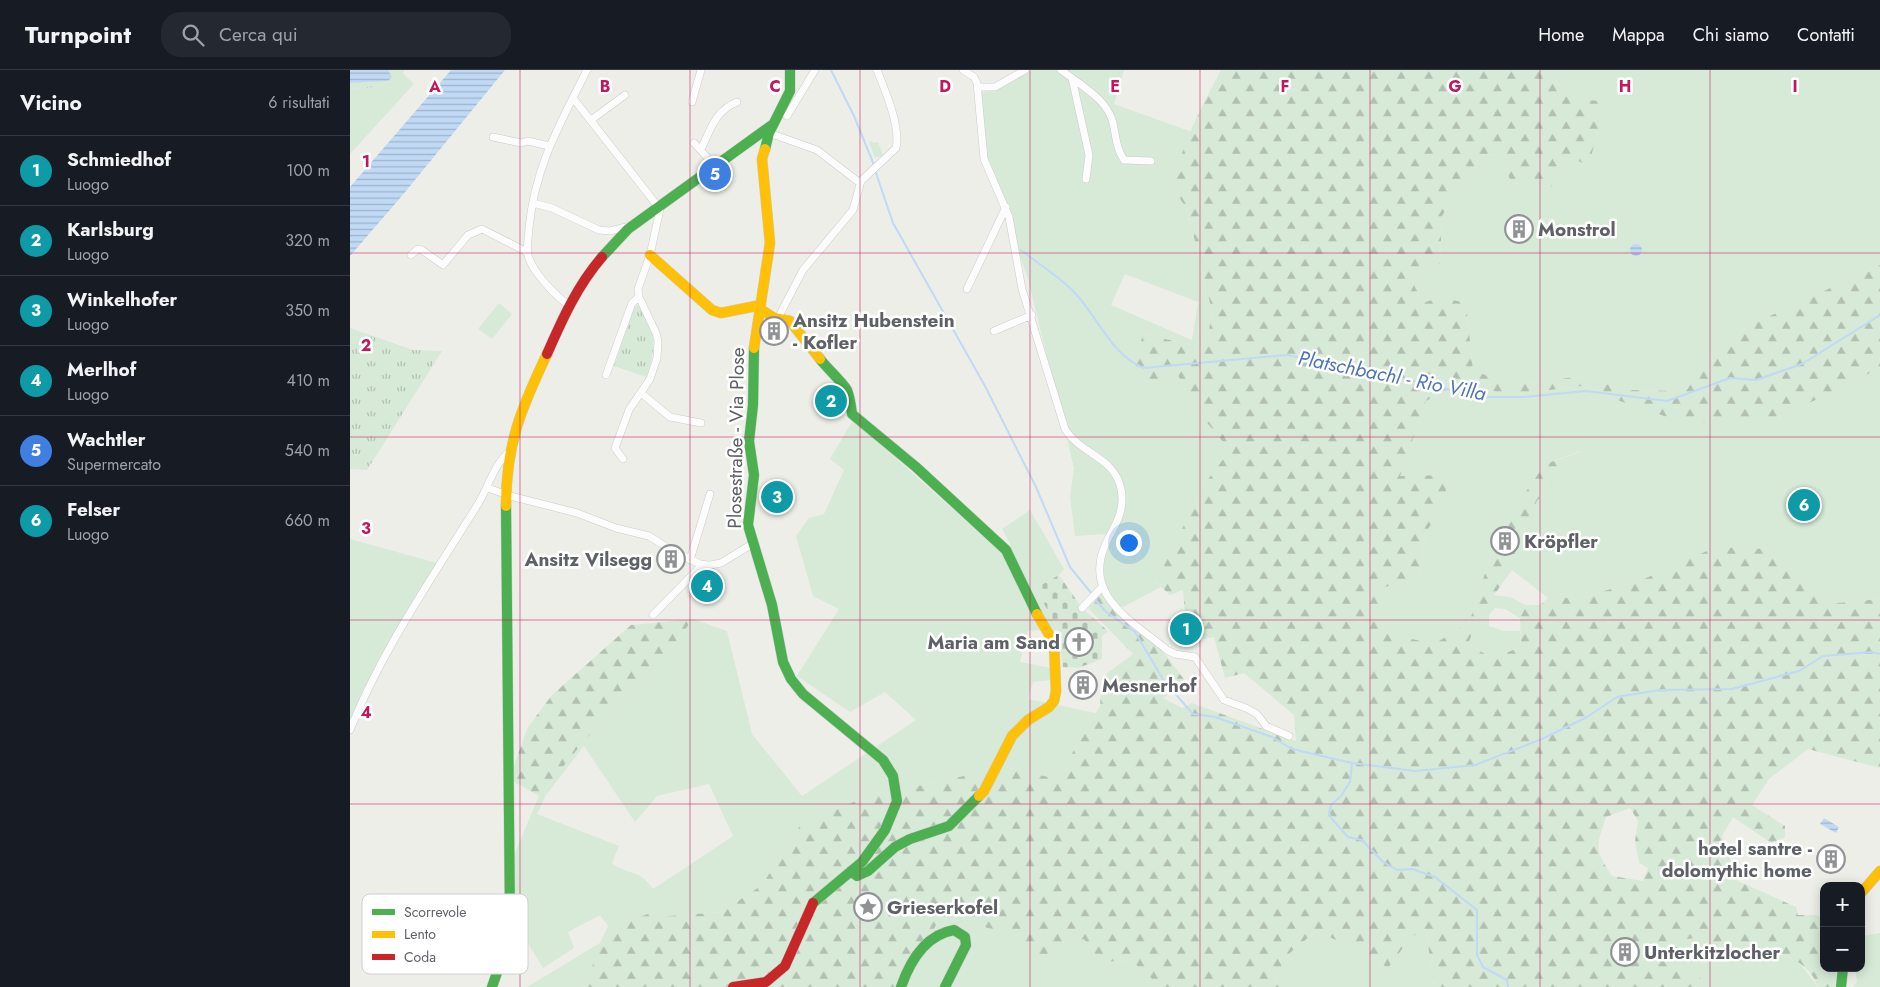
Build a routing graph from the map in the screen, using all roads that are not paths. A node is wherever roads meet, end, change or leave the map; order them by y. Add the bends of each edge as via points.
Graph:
1 (587, 70) edge
2 (701, 70) edge
3 (790, 70) edge
4 (815, 70) edge
5 (877, 70) edge
6 (963, 70) edge
7 (1025, 70) edge
8 (1062, 70) edge
9 (1072, 78) junction
10 (978, 87) junction
11 (625, 95) dead end
12 (573, 98) junction
13 (692, 102) dead end
14 (737, 102) dead end
15 (787, 116) dead end
16 (591, 120) junction
17 (772, 128) junction
18 (494, 136) dead end
19 (750, 140) junction
20 (694, 143) dead end
21 (549, 146) junction
22 (701, 150) junction
23 (763, 151) junction
24 (1151, 161) dead end
25 (714, 166) junction
26 (1086, 179) dead end
27 (860, 183) junction
28 (533, 203) junction
29 (658, 206) junction
30 (1006, 207) junction
31 (628, 229) junction
32 (527, 252) junction
33 (410, 255) dead end
34 (650, 255) junction
35 (967, 289) dead end
36 (639, 298) junction
37 (569, 305) junction
38 (760, 308) junction
39 (1032, 316) junction
40 (776, 318) junction
41 (763, 328) dead end
42 (994, 331) dead end
43 (606, 375) dead end
44 (641, 393) junction
45 (701, 423) dead end
46 (509, 452) junction
47 (623, 459) dead end
48 (488, 488) junction
49 (710, 494) dead end
50 (506, 495) junction
51 (752, 544) junction
52 (690, 560) junction
53 (708, 565) junction
54 (1100, 589) junction
55 (1084, 606) dead end
56 (653, 615) dead end
57 (350, 730) edge
58 (1289, 736) dead end
59 (1880, 871) edge
60 (851, 872) junction
61 (1865, 889) edge
62 (510, 894) edge
63 (1843, 972) edge
64 (497, 974) edge
65 (492, 987) edge
66 (733, 987) edge
67 (901, 987) edge
68 (946, 987) edge
69 (1841, 987) edge

1 - 12 street
2 - 13 street
3 - 17 street, Plosestraße - Via Plose via 790,91
4 - 15 street
5 - 27 street via 889,102 897,144
6 - 10 street via 974,77
7 - 10 street via 995,87
8 - 9 street
9 - 24 street via 1104,104 1124,160
9 - 26 street via 1089,155
10 - 30 street via 984,160
11 - 16 street
12 - 16 street
12 - 21 street
14 - 22 street via 723,107
16 - 29 street
17 - 19 street
17 - 23 street, Plosestraße - Via Plose
17 - 27 street via 817,150
18 - 21 street
19 - 23 street
19 - 25 street
20 - 22 street
21 - 28 street
22 - 25 street
23 - 38 street, Plosestraße - Via Plose via 762,172 770,242
25 - 29 street
27 - 40 street via 853,210 803,270
28 - 31 street via 552,208 599,230
28 - 32 street
29 - 31 street
29 - 34 street
30 - 35 street
30 - 39 street via 1020,281
31 - 37 street via 588,273
32 - 33 street via 486,230 478,230 468,235 443,266 422,250
32 - 37 street via 533,267 556,295
34 - 36 street via 638,289
34 - 38 street via 712,310 721,313 753,306
36 - 43 street via 632,302
36 - 44 street via 658,341 650,380
37 - 46 street via 522,410
38 - 40 street
38 - 51 street, Plosestraße - Via Plose via 754,346 749,440 754,476 748,515
39 - 42 street
39 - 54 street via 1065,429 1074,441 1110,466 1121,487 1123,504 1099,562
40 - 41 street
40 - 60 street via 790,321 844,386 852,414 916,467 1006,550 1025,593 1052,637 1056,659 1054,701 1012,736 984,791 950,826 895,847 860,875
44 - 45 street via 670,417
44 - 47 street via 629,410 615,448
46 - 48 street via 502,458
46 - 50 street
48 - 50 street
48 - 57 street via 366,689
49 - 52 street
50 - 52 street via 649,536
50 - 62 street
51 - 53 street via 721,563
51 - 60 street, Plosestraße - Via Plose via 772,605 783,662 790,679 803,694 883,760 896,783 897,802 892,819 875,846
52 - 53 street
53 - 56 street via 696,571
54 - 55 street
54 - 58 street via 1117,609 1167,650 1194,657 1224,700 1251,711 1266,726
59 - 61 street
60 - 66 street, Plosestraße - Via Plose via 812,904 791,957 779,972 758,984
63 - 69 street
64 - 65 street
67 - 68 street via 904,973 920,952 941,934 954,930 965,938 966,944

